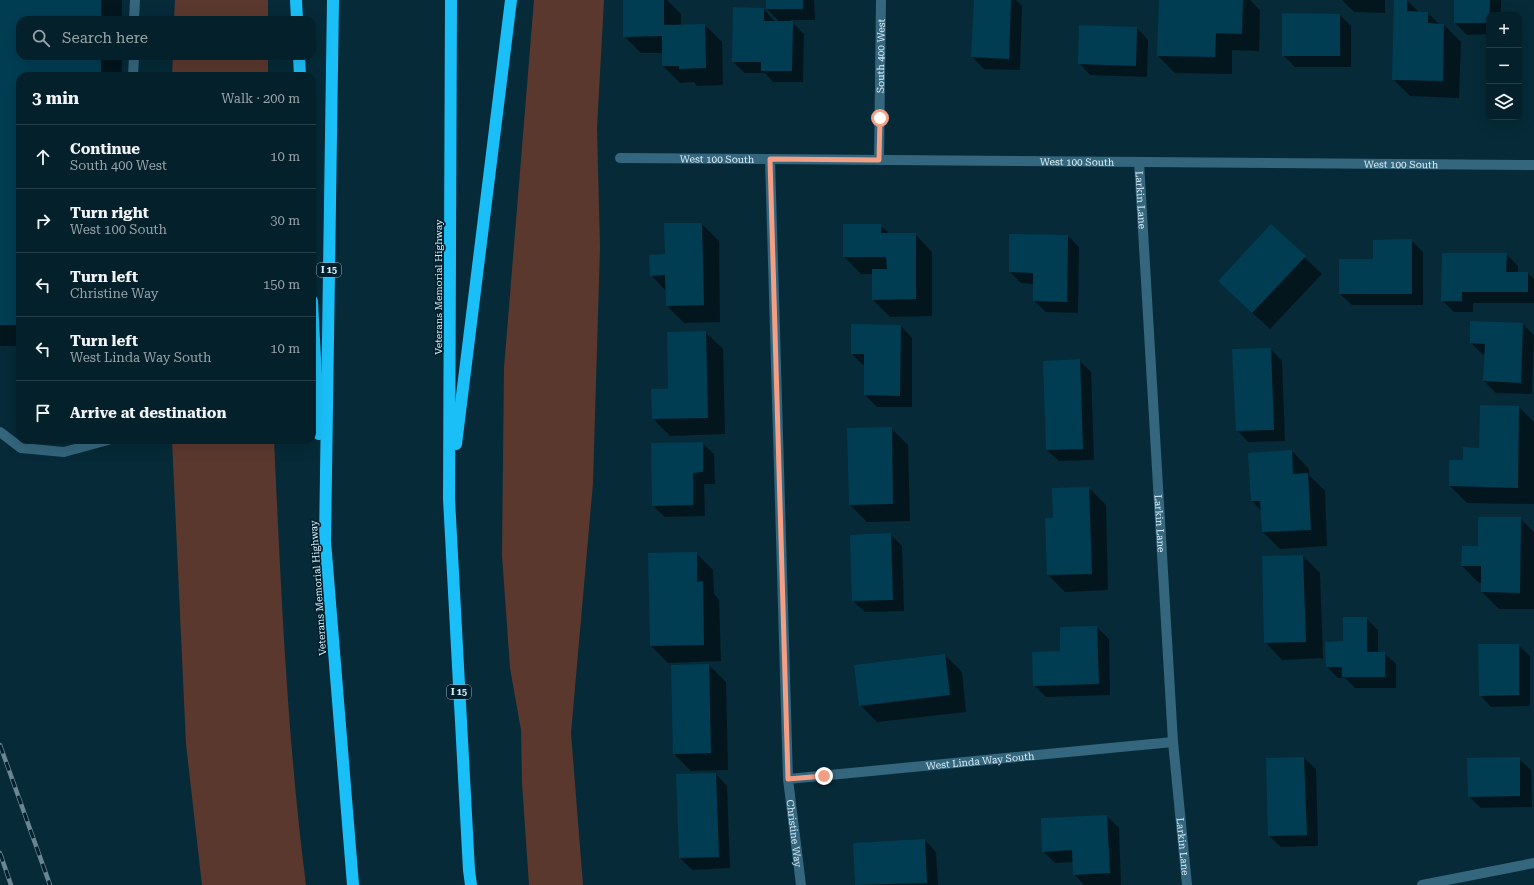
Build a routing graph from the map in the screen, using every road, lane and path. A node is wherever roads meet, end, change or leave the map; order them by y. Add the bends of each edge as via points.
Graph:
1 (134, 0) edge
2 (296, 0) edge
3 (333, 0) edge
4 (451, 0) edge
5 (511, 0) edge
6 (881, 0) edge
7 (134, 16) edge
8 (297, 16) edge
9 (134, 60) edge
10 (299, 60) edge
11 (134, 72) edge
12 (300, 72) edge
13 (620, 158) dead end
14 (770, 159) junction
15 (879, 160) junction
16 (1140, 162) junction
17 (1534, 166) edge
18 (316, 375) edge
19 (0, 432) edge
20 (16, 444) edge
21 (16, 444) edge
22 (93, 444) edge
23 (449, 499) junction
24 (325, 541) junction
25 (1173, 742) junction
26 (788, 779) junction
27 (1534, 863) edge
28 (352, 885) edge
29 (471, 885) edge
30 (801, 885) edge
31 (1187, 885) edge
32 (1422, 885) edge

1 - 7 street
2 - 8 highway
3 - 24 highway, Veterans Memorial Highway / I 15
4 - 23 highway, Veterans Memorial Highway / I 15
5 - 23 highway
6 - 15 street, South 400 West
9 - 11 street
10 - 12 highway
13 - 14 street, West 100 South
14 - 15 street, West 100 South
14 - 26 street, Christine Way
15 - 16 street, West 100 South
16 - 17 street, West 100 South
16 - 25 street, Larkin Lane
18 - 24 highway
19 - 20 street
21 - 22 street via 22,448 64,452
23 - 29 highway, Veterans Memorial Highway / I 15 via 468,870
24 - 28 highway, Veterans Memorial Highway / I 15
25 - 26 street, West Linda Way South
25 - 31 street, Larkin Lane
26 - 30 street, Christine Way
27 - 32 street

